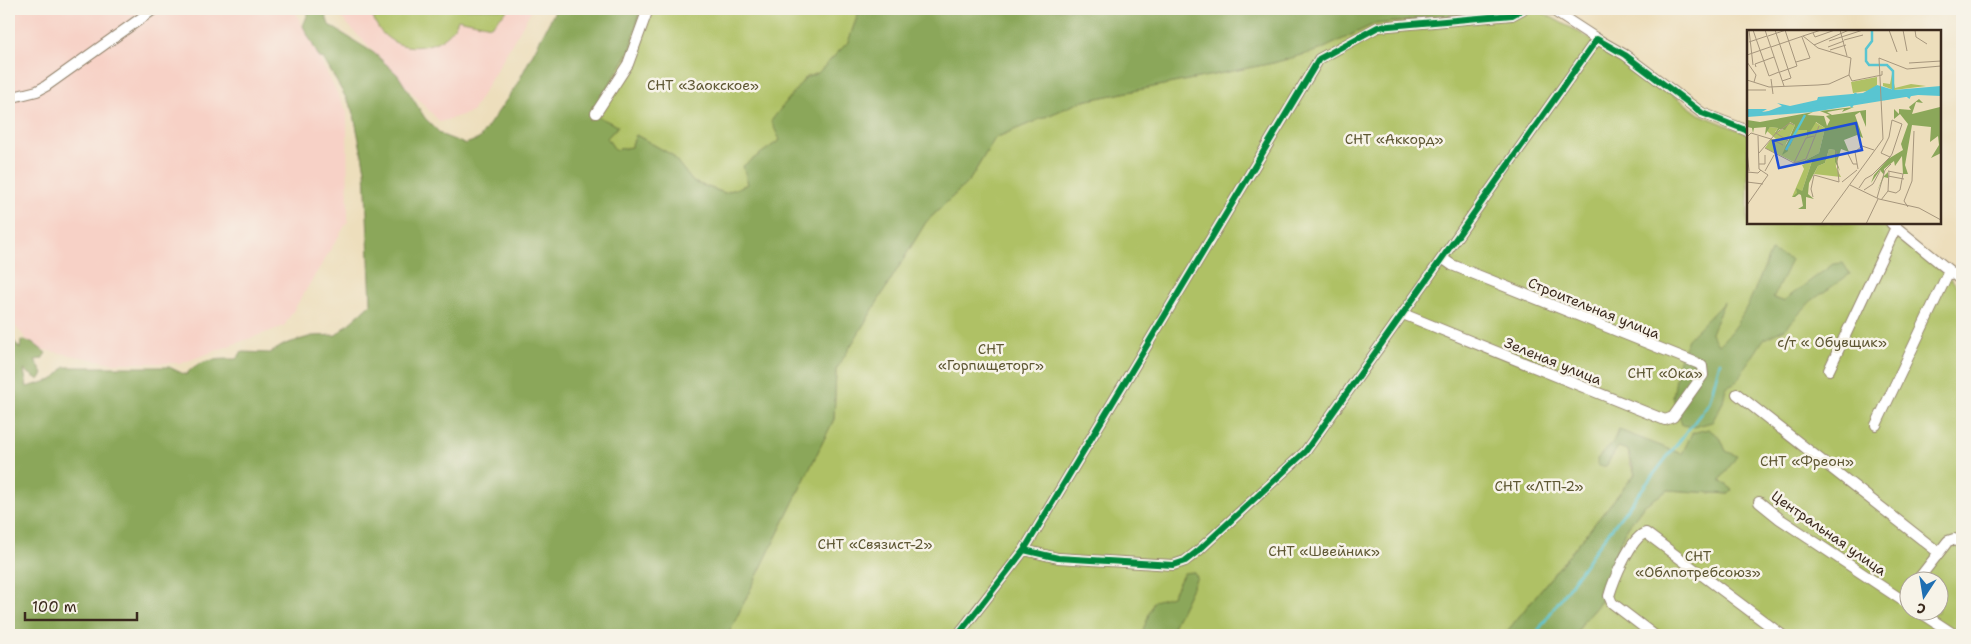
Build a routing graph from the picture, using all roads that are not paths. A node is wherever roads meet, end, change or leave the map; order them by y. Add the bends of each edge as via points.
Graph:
1 (154, 9) edge
2 (648, 9) edge
3 (1523, 9) edge
4 (1552, 9) edge
5 (1598, 39) junction
6 (9, 98) edge
7 (596, 113) dead end
8 (1747, 131) edge
9 (1894, 225) edge
10 (1442, 258) junction
11 (1949, 271) junction
12 (1962, 281) edge
13 (1403, 314) junction
14 (1829, 370) dead end
15 (1737, 394) dead end
16 (1686, 399) joint
17 (1876, 425) dead end
18 (1759, 502) dead end
19 (1962, 545) edge
20 (1024, 550) junction
21 (1938, 552) junction
22 (1923, 572) edge
23 (1898, 597) edge
24 (1935, 622) edge
25 (1647, 633) edge
26 (958, 635) edge
27 (1782, 635) edge
28 (1956, 635) edge

1 - 6 street via 46,86
2 - 7 street via 628,64
3 - 20 street via 1512,14 1378,27 1318,59
4 - 5 street
5 - 8 street via 1625,55 1702,113
5 - 10 street
9 - 11 street
9 - 14 street
10 - 13 street
10 - 16 street, Строительная улица via 1589,322 1697,363 1702,366 1703,375
11 - 12 street
11 - 17 street
13 - 16 street, Зеленая улица via 1660,419 1669,420
13 - 20 street via 1305,452 1185,560 1173,565 1058,558
15 - 21 street
18 - 23 street, Центральная улица
19 - 21 street via 1951,539
20 - 26 street
21 - 22 street
24 - 28 street
25 - 27 street via 1609,599 1622,563 1639,537 1646,533

